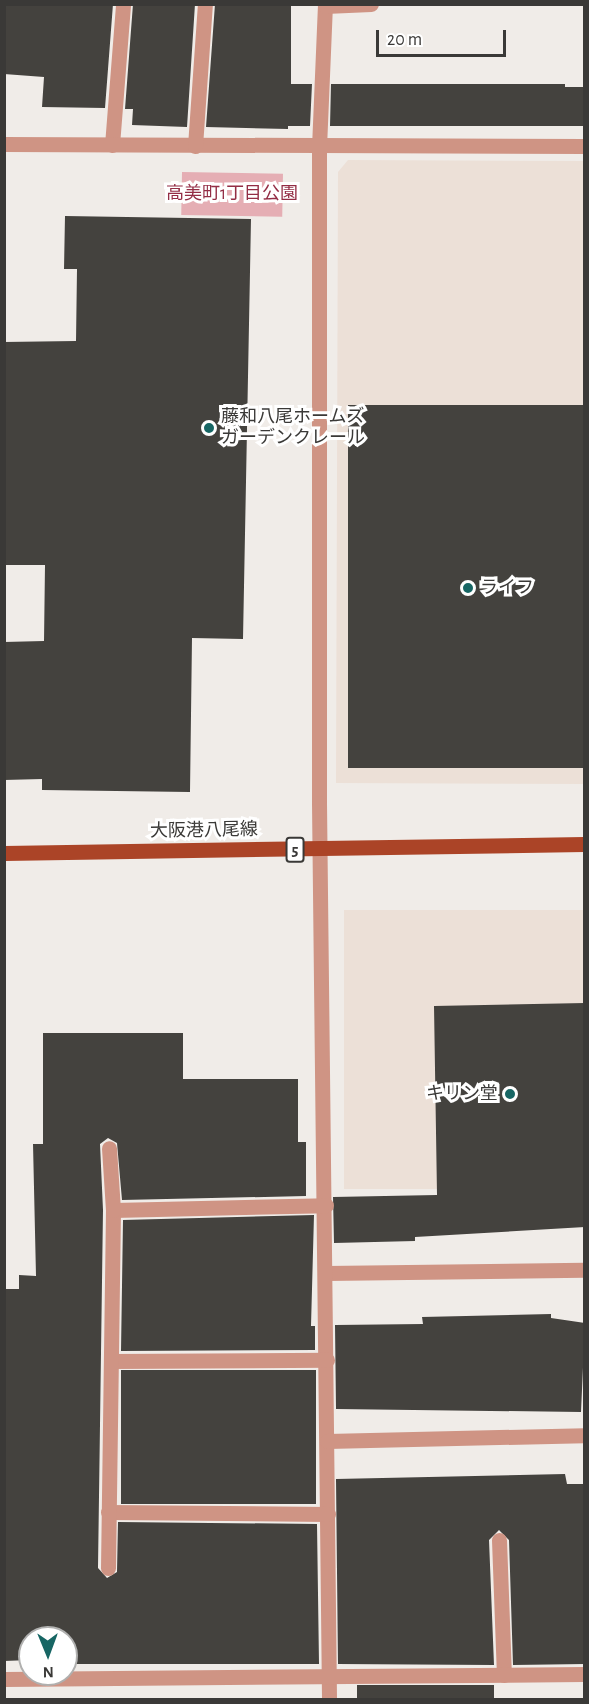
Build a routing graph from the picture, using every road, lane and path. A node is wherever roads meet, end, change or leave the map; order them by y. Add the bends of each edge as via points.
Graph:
1 (123, 4) edge
2 (205, 4) edge
3 (371, 4) edge
4 (325, 5) edge
5 (4, 144) edge
6 (112, 145) junction
7 (195, 146) junction
8 (585, 146) edge
9 (319, 148) junction
10 (585, 844) edge
11 (320, 850) junction
12 (4, 853) edge
13 (109, 1148) dead end
14 (326, 1205) junction
15 (113, 1210) junction
16 (585, 1270) edge
17 (326, 1273) junction
18 (327, 1360) junction
19 (111, 1361) junction
20 (585, 1435) edge
21 (327, 1442) junction
22 (108, 1512) junction
23 (328, 1514) junction
24 (499, 1540) dead end
25 (108, 1568) dead end
26 (329, 1673) junction
27 (585, 1674) edge
28 (504, 1675) junction
29 (4, 1679) edge
30 (329, 1700) edge

1 - 6 street
2 - 7 street
3 - 4 street
4 - 9 street
5 - 6 street
6 - 7 street
7 - 9 street
8 - 9 street
9 - 11 street
10 - 11 main road, 大阪港八尾線 / 5
11 - 12 main road, 大阪港八尾線 / 5
11 - 14 street
13 - 15 street
14 - 15 street
14 - 17 street
15 - 19 street
16 - 17 street
17 - 18 street
18 - 19 street
18 - 21 street
19 - 22 street
20 - 21 street
21 - 23 street
22 - 23 street
22 - 25 street
23 - 26 street
24 - 28 street
26 - 28 street
26 - 29 street
26 - 30 street
27 - 28 street

